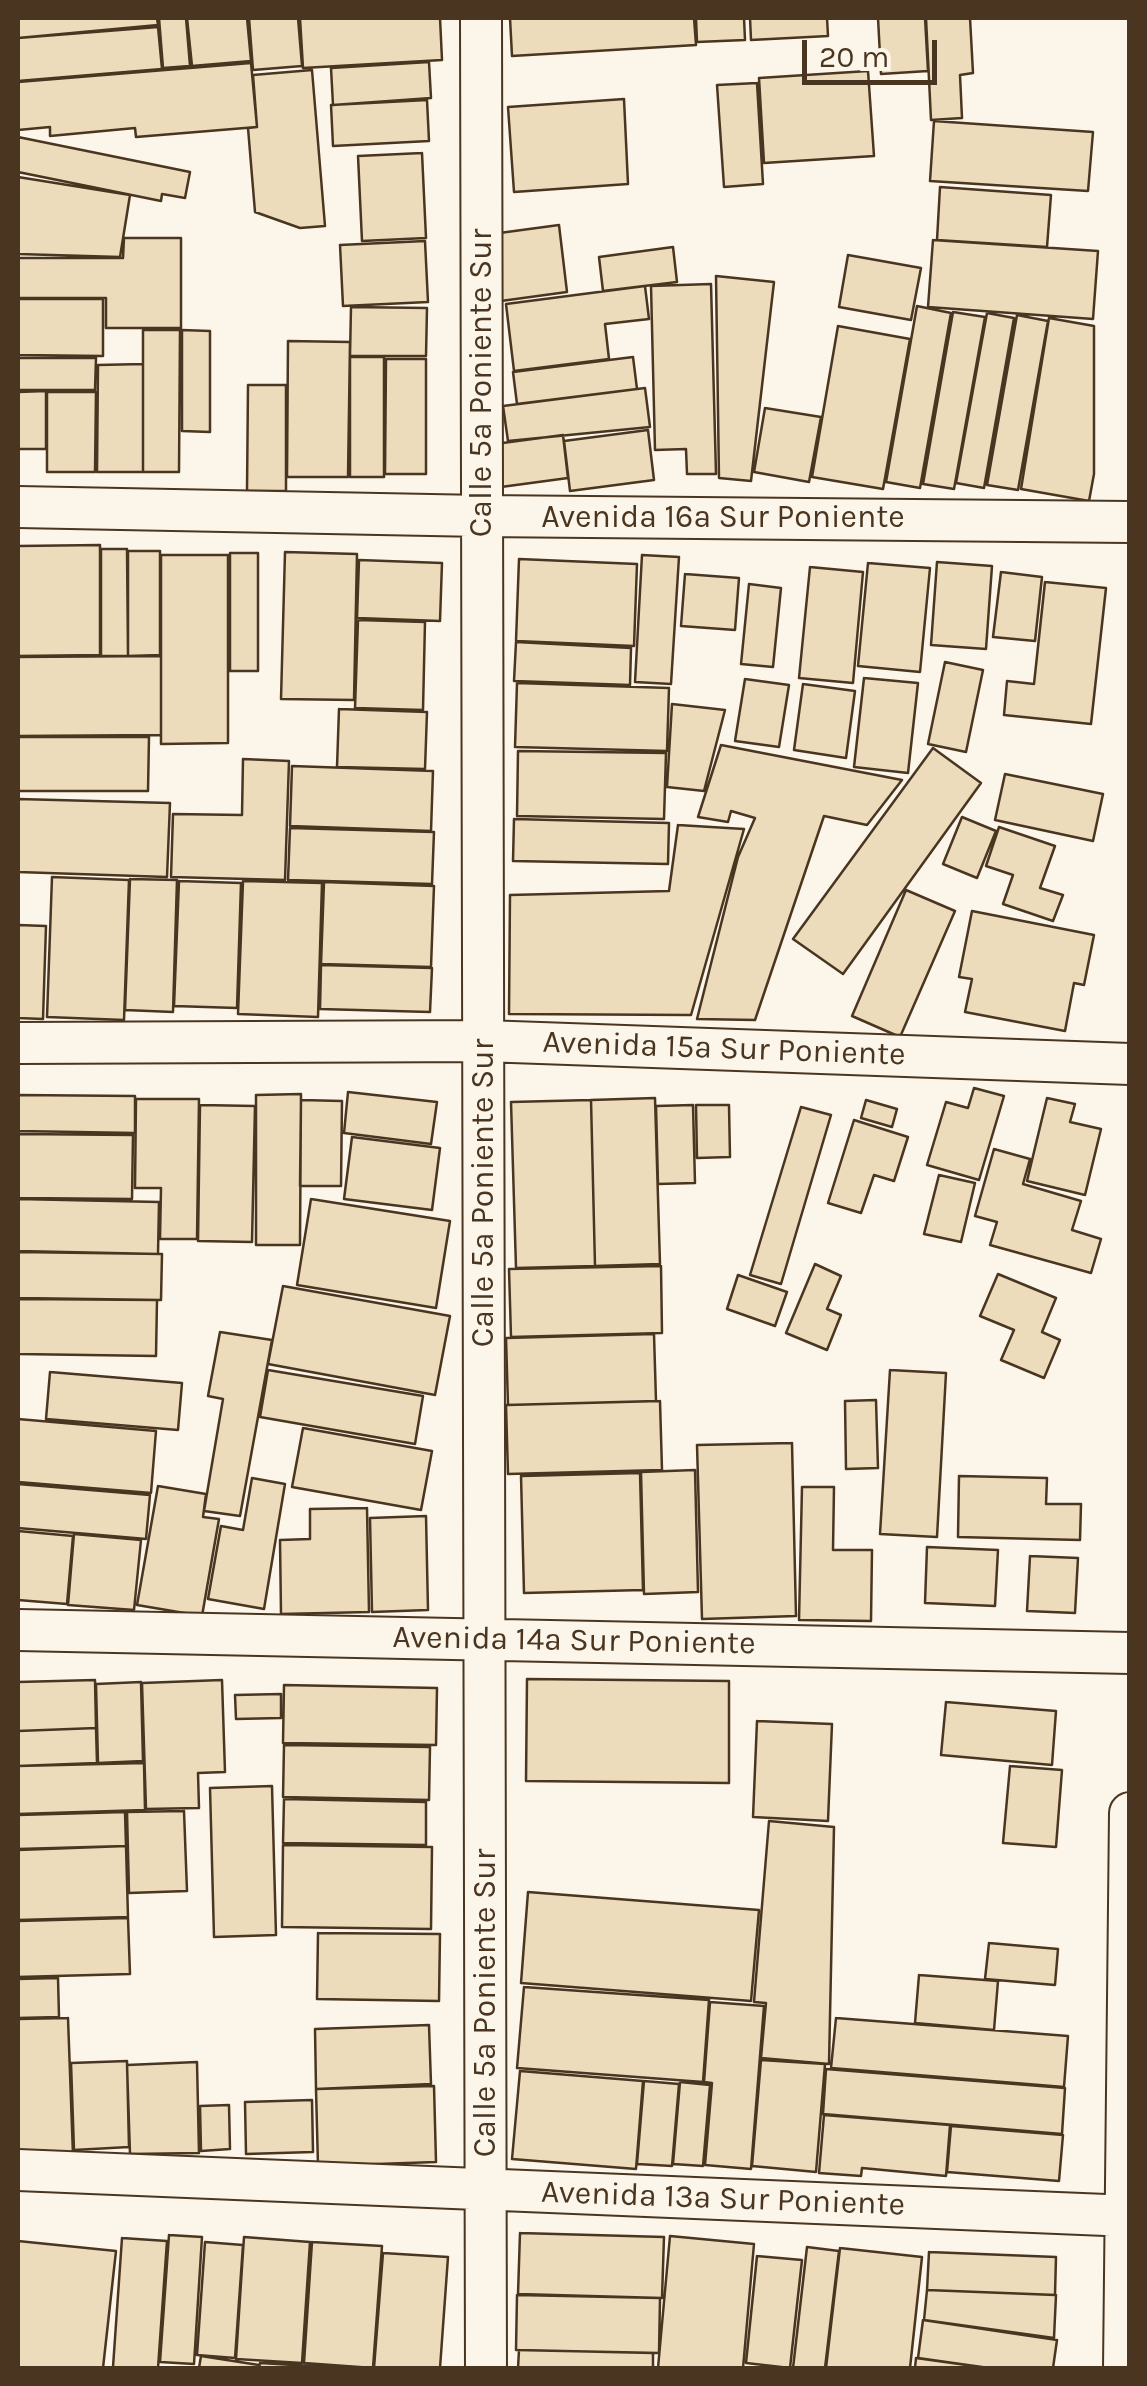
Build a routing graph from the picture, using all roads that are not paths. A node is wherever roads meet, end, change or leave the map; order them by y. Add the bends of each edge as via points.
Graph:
1 (482, 18) edge
2 (18, 507) edge
3 (482, 516) junction
4 (1130, 522) edge
5 (484, 1041) junction
6 (18, 1043) edge
7 (1130, 1064) edge
8 (18, 1630) edge
9 (485, 1639) junction
10 (1130, 1653) edge
11 (1130, 1813) edge
12 (18, 2170) edge
13 (486, 2189) junction
14 (1128, 2216) edge
15 (486, 2368) edge
16 (1124, 2368) edge

1 - 3 street, Calle 5a Poniente Sur
2 - 3 street, Avenida 16a Sur Poniente
3 - 4 street, Avenida 16a Sur Poniente
3 - 5 street, Calle 5a Poniente Sur
5 - 6 street, Avenida 15a Sur Poniente
5 - 7 street, Avenida 15a Sur Poniente
5 - 9 street, Calle 5a Poniente Sur
8 - 9 street, Avenida 14a Sur Poniente
9 - 10 street, Avenida 14a Sur Poniente
9 - 13 street, Calle 5a Poniente Sur
11 - 14 street
12 - 13 street, Avenida 13a Sur Poniente
13 - 14 street, Avenida 13a Sur Poniente
13 - 15 street, Calle 5a Poniente Sur
14 - 16 street

